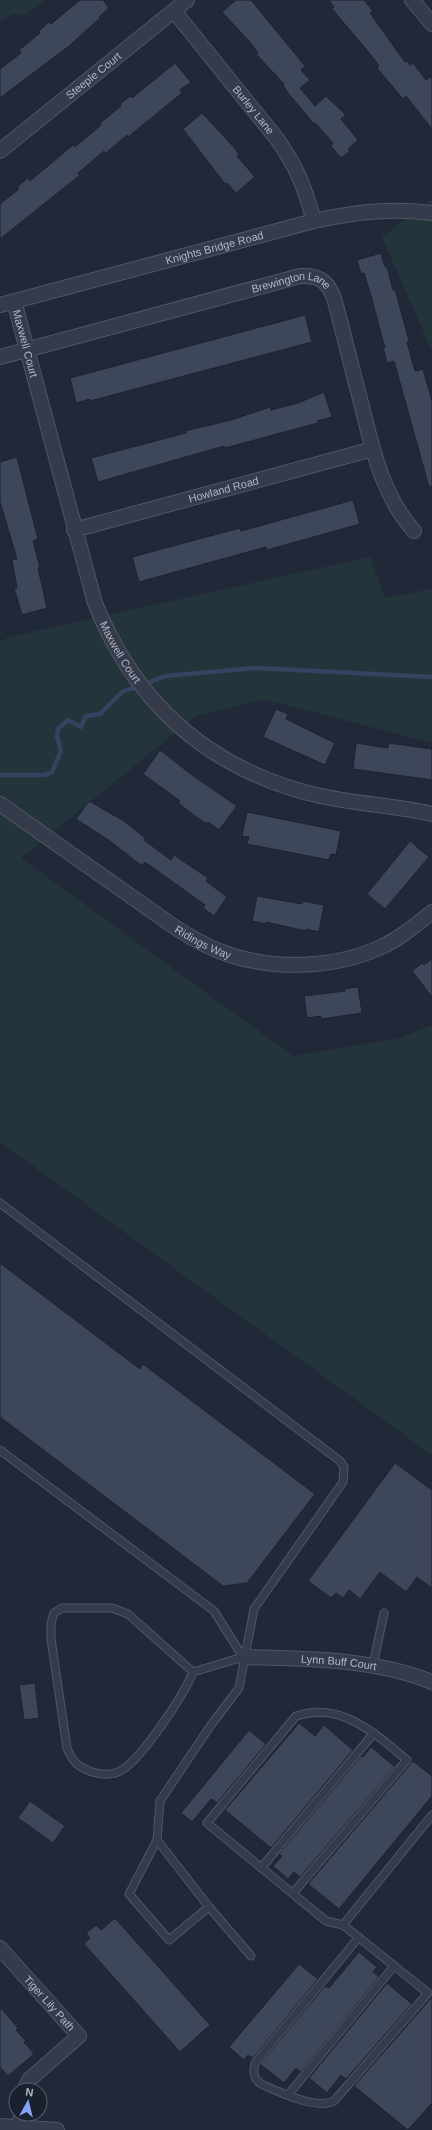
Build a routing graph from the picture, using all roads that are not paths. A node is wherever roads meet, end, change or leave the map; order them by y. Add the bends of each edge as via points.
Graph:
1 (187, 0) edge
2 (412, 0) edge
3 (174, 11) junction
4 (432, 24) edge
5 (0, 151) edge
6 (432, 213) edge
7 (314, 221) junction
8 (7, 303) edge
9 (27, 351) junction
10 (0, 357) edge
11 (373, 449) junction
12 (74, 530) junction
13 (414, 531) dead end
14 (0, 804) edge
15 (432, 814) edge
16 (432, 912) edge
17 (0, 1203) edge
18 (0, 1450) edge
19 (384, 1613) dead end
20 (243, 1657) junction
21 (373, 1665) junction
22 (193, 1672) junction
23 (432, 1682) edge
24 (374, 1733) junction
25 (432, 1815) edge
26 (157, 1840) junction
27 (261, 1868) junction
28 (293, 1893) junction
29 (209, 1907) junction
30 (343, 1925) junction
31 (359, 1937) junction
32 (0, 1948) edge
33 (251, 1956) dead end
34 (394, 1966) junction
35 (28, 2082) edge
36 (288, 2095) junction
37 (20, 2123) edge
38 (0, 2126) edge
39 (56, 2130) edge

1 - 3 street, Steeple Court
2 - 4 street
3 - 5 street, Steeple Court
3 - 7 street, Burley Lane via 292,160 302,180
6 - 7 street, Knights Bridge Road via 387,210 359,212
7 - 8 street, Knights Bridge Road
8 - 9 street, Maxwell Court
9 - 10 street, Brewington Lane
9 - 11 street, Brewington Lane via 292,278 312,275 322,279 334,298
9 - 12 street, Maxwell Court
11 - 12 street, Howland Road
11 - 13 street, Brewington Lane via 386,490 394,506
12 - 15 street, Maxwell Court via 107,633 146,691 168,716 192,737 222,758 278,784 317,795
14 - 16 street, Ridings Way via 176,928 202,944 230,955 288,965 321,963 378,948 406,933
17 - 20 lane via 340,1461 344,1467 343,1482 254,1609
18 - 20 lane via 214,1610
19 - 21 lane
20 - 21 street, Lynn Buff Court
20 - 22 lane
20 - 26 lane via 238,1688 160,1801
21 - 23 street, Lynn Buff Court
22 - 22 lane via 187,1686 138,1758 111,1775 84,1769 72,1760 68,1748 51,1639 54,1613 62,1608 112,1608 128,1614
24 - 27 lane
24 - 27 lane via 341,1714 306,1712 296,1716 207,1823
24 - 28 lane via 407,1760
25 - 30 lane
26 - 29 lane
26 - 29 lane via 129,1894 169,1940
27 - 28 lane
28 - 30 lane via 326,1921
29 - 33 lane
30 - 31 lane
31 - 34 lane
31 - 36 lane via 255,2063 253,2072 256,2080
32 - 35 street, Tiger Lily Path via 79,2036
34 - 36 lane
34 - 36 lane via 428,1993 334,2101 321,2104
37 - 38 street
37 - 39 street

